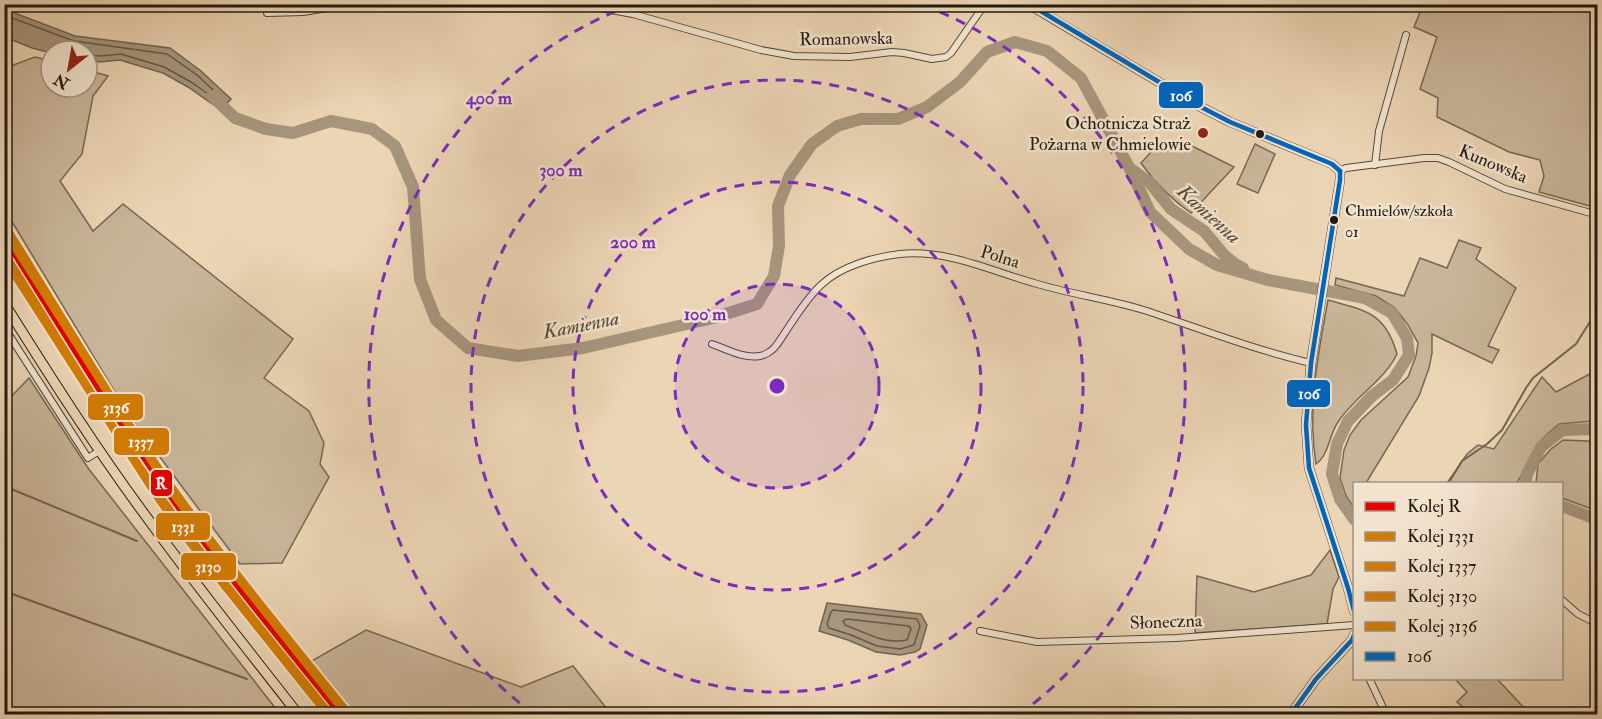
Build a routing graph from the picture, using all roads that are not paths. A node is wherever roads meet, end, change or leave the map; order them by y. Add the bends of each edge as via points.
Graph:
1 (352, 4) edge
2 (578, 4) edge
3 (985, 4) edge
4 (1028, 4) edge
5 (1037, 7) edge
6 (267, 13) dead end
7 (1406, 35) dead end
8 (1375, 165) junction
9 (1340, 171) junction
10 (1598, 215) edge
11 (4, 303) edge
12 (4, 327) edge
13 (712, 344) dead end
14 (1311, 363) junction
15 (99, 450) junction
16 (1563, 601) edge
17 (1353, 608) edge
18 (1598, 624) edge
19 (1353, 625) edge
20 (980, 631) dead end
21 (1353, 640) edge
22 (1370, 680) edge
23 (298, 714) edge
24 (1291, 714) edge
25 (1386, 714) edge

1 - 6 street
2 - 3 street, Romanowska via 633,14 794,56 850,57 892,52 932,59 951,53
4 - 5 street
5 - 9 street via 1199,106 1332,164
7 - 8 street via 1379,131
8 - 9 street, Kunowska
8 - 10 street, Kunowska via 1438,158 1505,189
9 - 14 street
11 - 15 main road
12 - 15 street via 88,458
13 - 14 street, Polna via 741,354 764,355 775,348 806,302 829,278 872,260 897,254 927,254 1140,309
14 - 17 street via 1306,426 1310,468
15 - 23 main road via 173,554
16 - 18 street
19 - 20 street, Słoneczna via 1178,638 1037,642
21 - 24 street via 1316,679
22 - 25 street

